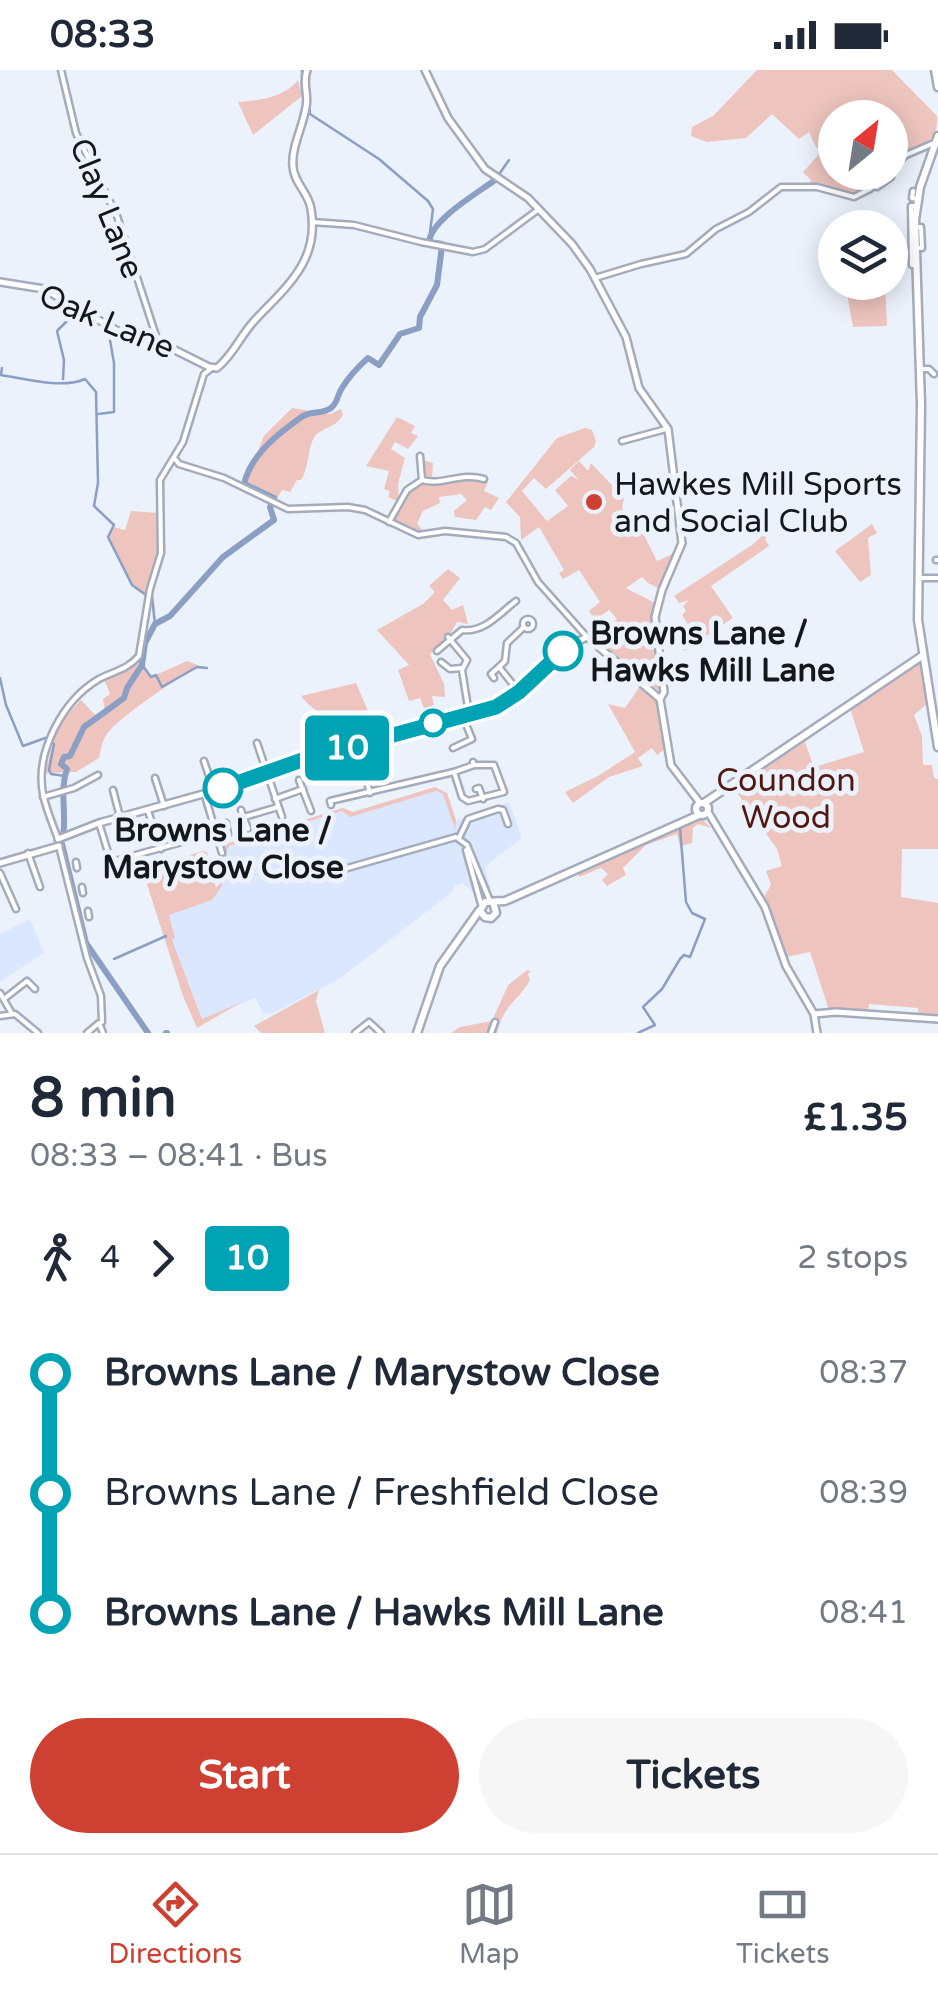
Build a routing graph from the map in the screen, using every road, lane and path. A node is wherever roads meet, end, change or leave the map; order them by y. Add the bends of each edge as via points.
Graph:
1 (60, 70) edge
2 (307, 70) edge
3 (425, 70) edge
4 (935, 70) edge
5 (938, 87) edge
6 (934, 144) edge
7 (908, 154) edge
8 (818, 187) edge
9 (827, 190) edge
10 (864, 190) edge
11 (914, 199) junction
12 (539, 210) junction
13 (312, 222) junction
14 (916, 265) junction
15 (594, 278) junction
16 (0, 282) edge
17 (159, 345) junction
18 (202, 364) junction
19 (212, 368) junction
20 (920, 369) junction
21 (204, 374) junction
22 (934, 374) dead end
23 (668, 429) junction
24 (622, 441) dead end
25 (175, 456) junction
26 (420, 456) dead end
27 (170, 464) junction
28 (179, 464) junction
29 (484, 479) dead end
30 (422, 480) junction
31 (389, 522) junction
32 (917, 530) junction
33 (928, 530) dead end
34 (917, 578) junction
35 (938, 578) edge
36 (520, 609) dead end
37 (524, 627) dead end
38 (587, 637) junction
39 (450, 639) junction
40 (437, 652) dead end
41 (922, 656) junction
42 (441, 662) dead end
43 (499, 666) junction
44 (462, 668) junction
45 (494, 678) dead end
46 (519, 692) junction
47 (660, 699) junction
48 (466, 714) junction
49 (338, 728) dead end
50 (257, 744) dead end
51 (938, 747) edge
52 (453, 748) dead end
53 (345, 749) junction
54 (336, 752) junction
55 (204, 760) dead end
56 (377, 767) dead end
57 (266, 772) junction
58 (454, 772) junction
59 (363, 773) junction
60 (348, 774) junction
61 (96, 778) dead end
62 (334, 778) dead end
63 (155, 780) dead end
64 (299, 780) dead end
65 (479, 788) dead end
66 (302, 789) junction
67 (214, 791) junction
68 (115, 792) dead end
69 (370, 793) junction
70 (204, 794) junction
71 (43, 797) junction
72 (482, 798) junction
73 (276, 799) junction
74 (330, 801) dead end
75 (164, 806) junction
76 (278, 807) junction
77 (701, 808) junction
78 (308, 809) dead end
79 (241, 810) dead end
80 (148, 811) junction
81 (120, 817) junction
82 (244, 817) junction
83 (282, 817) dead end
84 (99, 823) junction
85 (508, 824) dead end
86 (229, 826) dead end
87 (249, 827) dead end
88 (193, 837) dead end
89 (218, 838) junction
90 (461, 839) junction
91 (59, 843) junction
92 (161, 849) junction
93 (222, 853) dead end
94 (28, 854) junction
95 (0, 863) edge
96 (330, 870) dead end
97 (0, 873) edge
98 (40, 888) dead end
99 (505, 901) junction
100 (486, 904) junction
101 (16, 910) dead end
102 (497, 911) junction
103 (487, 918) junction
104 (470, 924) junction
105 (34, 989) dead end
106 (0, 993) edge
107 (4, 999) junction
108 (11, 1012) junction
109 (814, 1014) junction
110 (0, 1016) edge
111 (938, 1018) edge
112 (495, 1022) dead end
113 (102, 1023) junction
114 (38, 1033) edge
115 (87, 1033) edge
116 (104, 1033) edge
117 (356, 1033) edge
118 (381, 1033) edge
119 (417, 1033) edge
120 (490, 1033) edge
121 (816, 1033) edge

1 - 17 street, Clay Lane via 76,133 117,216
2 - 13 street via 293,169
3 - 12 street via 448,118 485,169
4 - 5 main road
6 - 7 street
6 - 11 main road
8 - 15 street via 781,187 686,254
9 - 10 street via 850,197
11 - 14 main road
11 - 14 street
12 - 13 street via 473,252
12 - 15 street
13 - 19 street via 299,274 233,354
14 - 20 main road
15 - 23 street via 626,337 639,388
16 - 17 street, Oak Lane via 44,289 112,329
17 - 18 street, Oak Lane
18 - 19 street
18 - 21 street, Oak Lane
19 - 21 street
20 - 22 street
20 - 32 main road
21 - 25 street
23 - 24 street
23 - 47 street via 682,543 655,617
25 - 27 street
25 - 28 street
26 - 30 street
27 - 28 street
27 - 71 street via 160,480 161,553 139,656 94,683 58,718
28 - 31 street via 294,510 357,508
29 - 30 street
30 - 31 street via 407,490
31 - 38 street via 418,535 509,538
32 - 33 street
32 - 34 main road
34 - 35 street
34 - 41 main road
36 - 39 street via 515,602 487,625
37 - 43 street via 507,643
38 - 46 street
38 - 47 street
39 - 40 street
39 - 44 street via 467,659
41 - 51 main road
41 - 77 main road
42 - 44 street
43 - 45 street
43 - 46 street
44 - 48 street
46 - 48 street via 496,707
47 - 77 street via 671,765
48 - 52 street via 471,740
48 - 53 street
49 - 54 street via 332,737
50 - 57 street
53 - 54 street
53 - 60 street
54 - 57 street
55 - 67 street
56 - 59 street
57 - 67 street
57 - 73 street
58 - 69 street
58 - 72 street via 462,797
58 - 72 street via 475,763 494,765 504,793
59 - 60 street
59 - 69 street
60 - 62 street
61 - 71 street
63 - 75 street
64 - 66 street
65 - 72 street
66 - 73 street
66 - 78 street
67 - 70 street
68 - 81 street
69 - 74 street
70 - 75 street
70 - 89 street
71 - 91 street
73 - 76 street
75 - 80 street
76 - 82 street
76 - 83 street
77 - 99 main road
77 - 109 street via 765,907 786,966
79 - 82 street
80 - 81 street
80 - 92 street
81 - 84 street
82 - 87 street
84 - 91 street
84 - 92 street via 108,863
85 - 90 street via 498,809 468,819
86 - 89 street
88 - 92 street
89 - 93 street
90 - 96 street
90 - 100 street
91 - 94 street
91 - 113 street via 85,915
94 - 95 street
94 - 98 street
97 - 101 street
99 - 100 main road
99 - 102 main road
100 - 102 main road
100 - 103 main road
100 - 104 main road
102 - 103 main road
103 - 104 main road
104 - 119 main road via 440,966
105 - 107 street via 27,981
106 - 107 street
107 - 108 street
108 - 110 street
108 - 114 street
109 - 111 street
109 - 121 street
112 - 120 street
113 - 115 street
113 - 116 street
117 - 118 street via 370,1022

